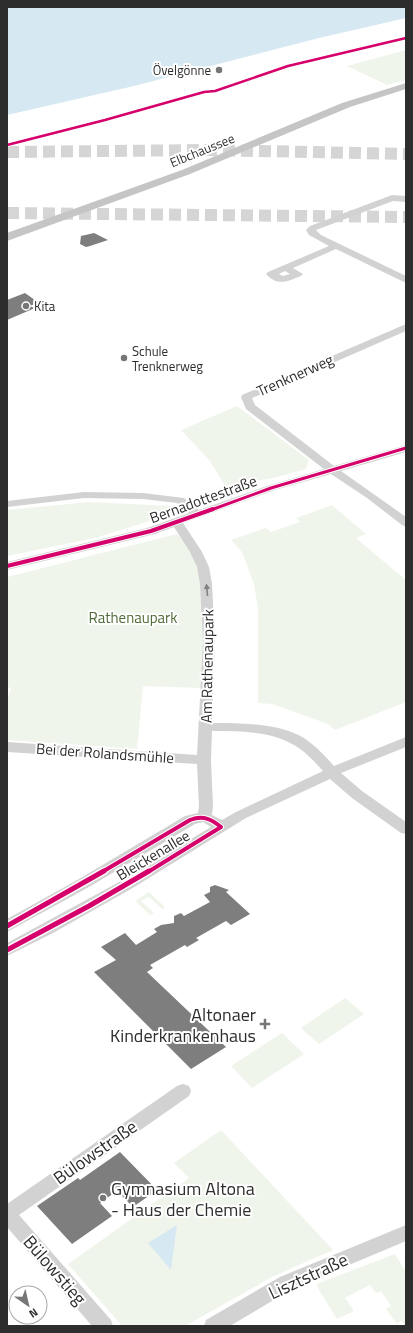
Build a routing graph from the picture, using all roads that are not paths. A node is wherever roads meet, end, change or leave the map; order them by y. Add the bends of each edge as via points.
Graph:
1 (406, 86) edge
2 (406, 199) edge
3 (7, 237) edge
4 (336, 246) junction
5 (286, 268) dead end
6 (406, 280) edge
7 (406, 327) edge
8 (406, 448) edge
9 (334, 470) junction
10 (7, 504) edge
11 (198, 515) junction
12 (178, 523) junction
13 (406, 523) edge
14 (7, 566) edge
15 (206, 727) junction
16 (406, 742) edge
17 (7, 747) edge
18 (204, 760) junction
19 (332, 772) junction
20 (204, 817) junction
21 (222, 827) junction
22 (406, 829) edge
23 (7, 926) edge
24 (7, 950) edge
25 (183, 1091) dead end
26 (7, 1214) edge
27 (406, 1234) edge
28 (104, 1326) edge
29 (213, 1326) edge

1 - 3 main road, Elbchaussee via 346,104 186,172
2 - 4 street via 392,198 311,230 318,238
4 - 5 street
4 - 6 street
7 - 9 street, Trenknerweg via 246,397 250,406
8 - 9 street, Bernadottestraße
9 - 11 street, Bernadottestraße via 271,488
9 - 13 street
10 - 11 street via 84,495 143,496 180,500
11 - 12 street, Bernadottestraße
12 - 14 street, Bernadottestraße via 128,538
15 -> 12 street, Am Rathenaupark via 209,641 206,584 203,567
15 - 18 street, Am Rathenaupark
15 - 19 street via 266,730 291,737 306,746
16 - 19 street, Bleickenallee
17 - 18 street, Bei der Rolandsmühle
18 - 20 street, Am Rathenaupark
19 - 21 street, Bleickenallee via 241,815
19 - 22 street via 343,783
20 - 21 street, Bleickenallee
20 - 23 street, Bleickenallee via 194,818 169,831
21 - 24 street, Bleickenallee via 48,930
25 - 26 street, Bülowstraße
26 - 28 street, Bülowstieg
27 - 29 street, Lisztstraße via 286,1283

